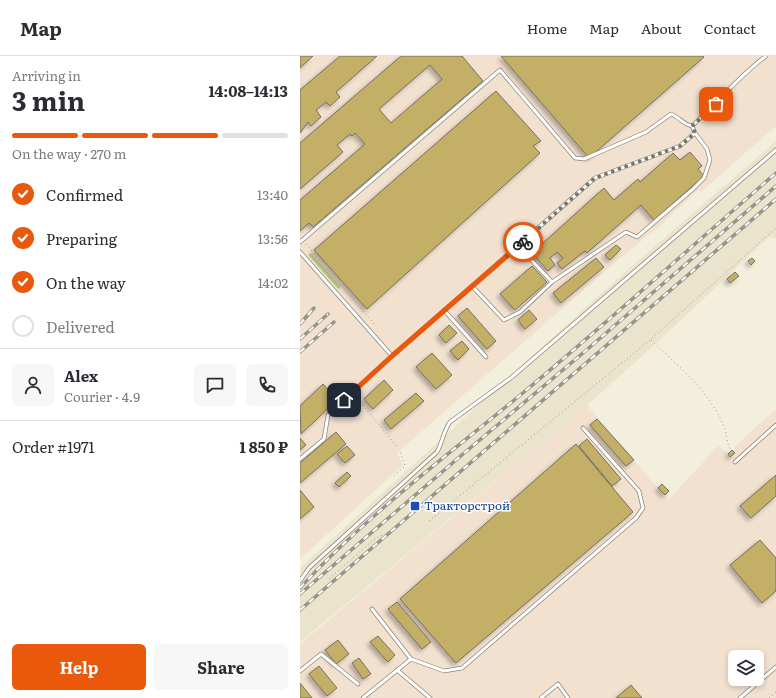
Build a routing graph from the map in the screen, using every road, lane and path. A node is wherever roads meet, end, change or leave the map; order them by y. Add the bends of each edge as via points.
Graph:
1 (766, 56) edge
2 (692, 126) junction
3 (695, 133) junction
4 (776, 150) edge
5 (776, 228) edge
6 (301, 241) edge
7 (518, 246) junction
8 (300, 252) edge
9 (552, 282) junction
10 (472, 286) junction
11 (444, 310) junction
12 (375, 325) dead end
13 (650, 340) junction
14 (392, 356) junction
15 (486, 357) dead end
16 (352, 393) junction
17 (776, 425) edge
18 (584, 428) dead end
19 (398, 448) dead end
20 (731, 450) dead end
21 (400, 451) dead end
22 (300, 459) edge
23 (735, 462) dead end
24 (394, 476) dead end
25 (429, 521) dead end
26 (384, 534) dead end
27 (329, 579) dead end
28 (300, 581) edge
29 (372, 609) dead end
30 (412, 659) junction
31 (776, 667) edge
32 (397, 670) junction
33 (300, 671) edge
34 (358, 684) dead end
35 (776, 692) edge
36 (363, 698) edge
37 (430, 698) edge
38 (541, 698) edge
39 (568, 698) edge
40 (740, 698) edge
41 (769, 698) edge

1 - 2 lane via 748,69
2 - 3 lane
2 - 6 lane via 671,114 646,132 584,159 575,158 500,70
3 - 7 lane via 680,146 595,178
3 - 9 lane via 707,149 710,160 704,178 694,189 637,238 626,232
4 - 28 lane via 512,377 450,422 444,430 442,443 437,452 309,568
5 - 13 path
6 - 12 path
7 - 9 lane
7 - 10 lane
8 - 14 lane
9 - 10 lane via 520,312 504,320
10 - 11 lane
11 - 14 lane
11 - 15 lane
13 - 20 path via 694,381 706,397 722,422 726,432 726,443
13 - 25 path
14 - 16 lane
16 - 19 path
16 - 22 lane via 328,415 324,439
17 - 23 lane
18 - 30 lane via 639,492 643,508 636,518 462,668 444,671
21 - 24 path via 405,466
26 - 27 path via 373,540
29 - 30 lane
30 - 32 lane
31 - 40 lane
32 - 36 lane
32 - 37 lane
33 - 34 lane via 321,654
35 - 41 path
38 - 39 lane via 558,684

